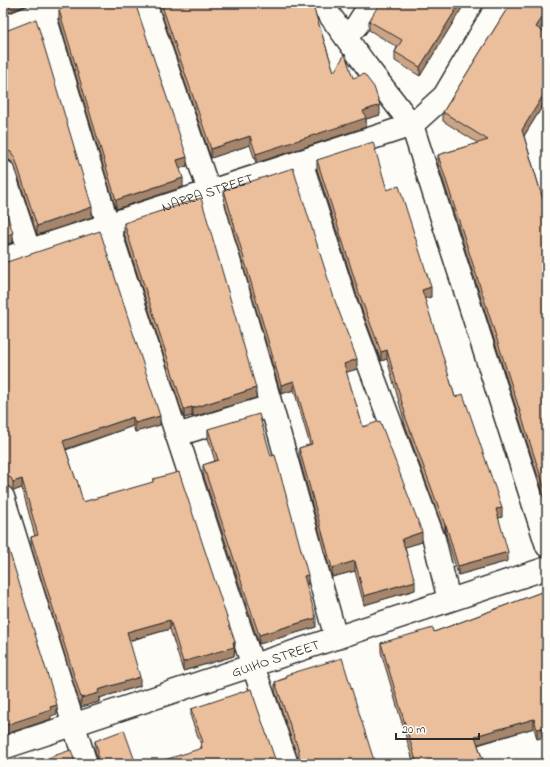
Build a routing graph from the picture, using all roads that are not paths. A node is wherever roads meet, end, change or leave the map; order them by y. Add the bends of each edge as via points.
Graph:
1 (66, 3) edge
2 (145, 3) edge
3 (321, 3) edge
4 (372, 3) edge
5 (499, 3) edge
6 (42, 8) edge
7 (3, 28) edge
8 (346, 37) junction
9 (412, 125) junction
10 (301, 161) junction
11 (3, 171) edge
12 (210, 191) junction
13 (108, 224) junction
14 (30, 250) junction
15 (3, 259) edge
16 (271, 406) junction
17 (177, 434) junction
18 (3, 497) edge
19 (547, 546) edge
20 (547, 568) edge
21 (449, 600) junction
22 (336, 638) junction
23 (253, 665) junction
24 (73, 724) junction
25 (3, 748) edge
26 (86, 764) edge
27 (287, 764) edge

1 - 6 street
2 - 12 street
3 - 8 street
4 - 8 street
5 - 9 street via 444,96
6 - 7 street
6 - 13 street
8 - 9 street
9 - 10 street, NARRA STREET
9 - 19 street
10 - 12 street, NARRA STREET
10 - 21 street via 347,306 434,539
11 - 14 street
12 - 13 street, NARRA STREET
12 - 16 street
13 - 14 street, NARRA STREET
13 - 17 street
14 - 15 street, NARRA STREET
16 - 17 street
16 - 22 street
17 - 23 street
18 - 24 street
20 - 21 street, GUIHO STREET
21 - 22 street, GUIHO STREET
22 - 23 street, GUIHO STREET
23 - 24 street, GUIHO STREET
23 - 27 street
24 - 25 street, GUIHO STREET
24 - 26 street

